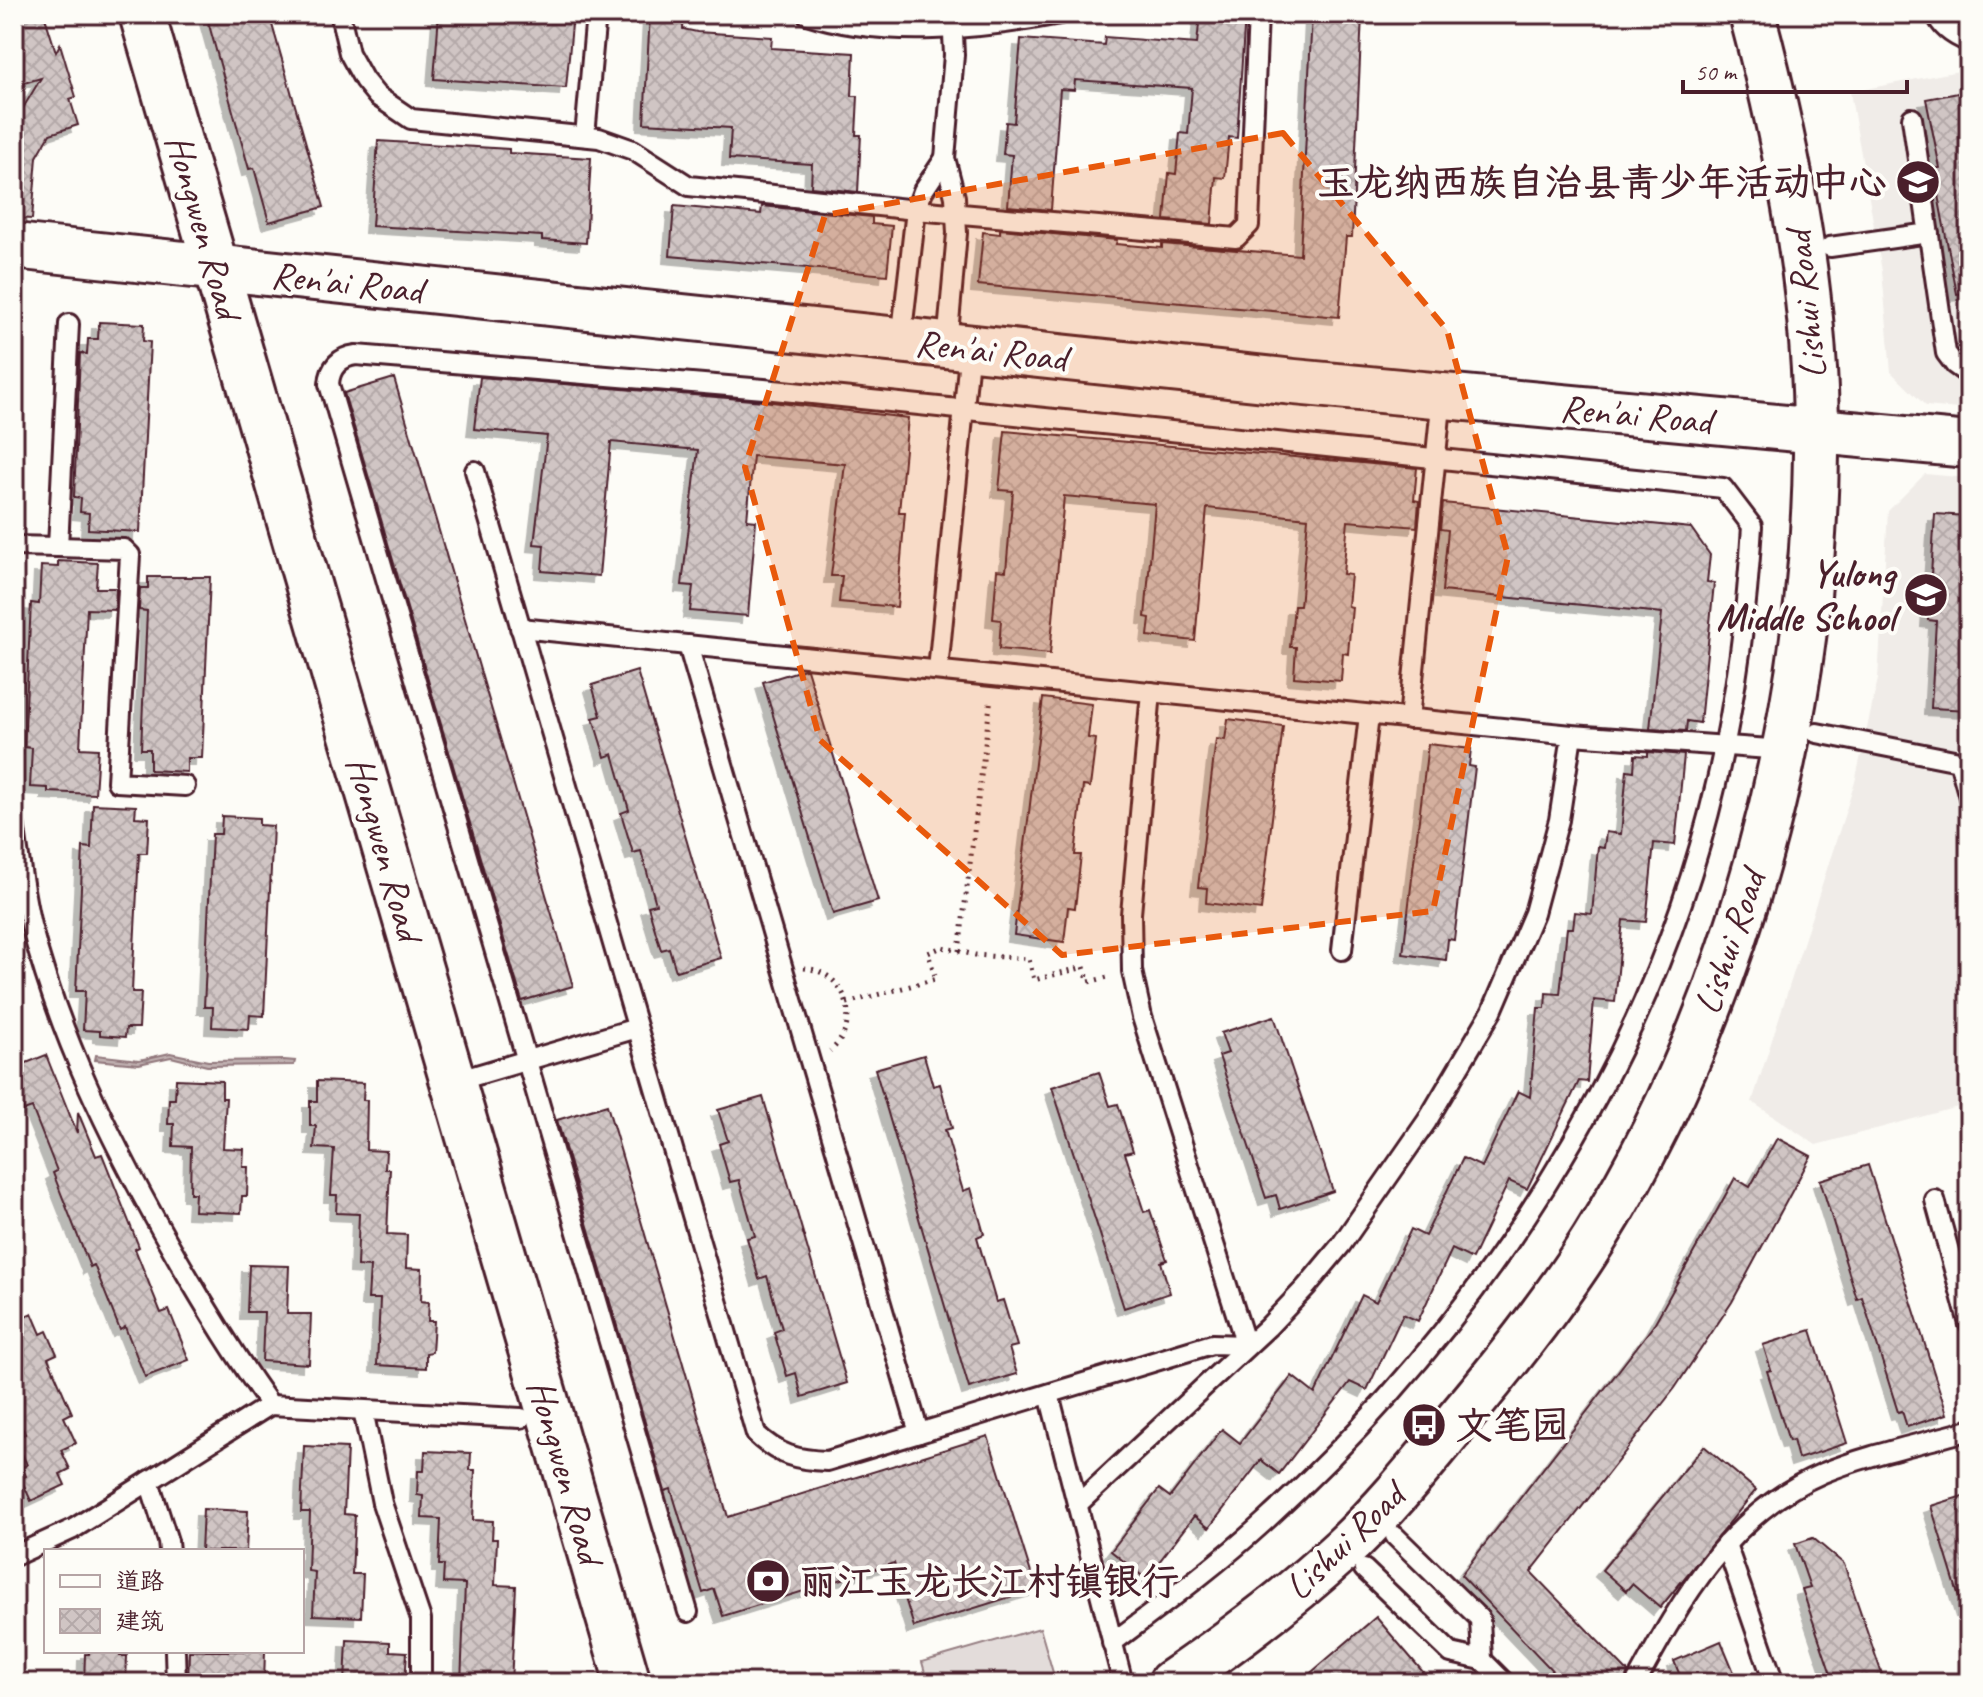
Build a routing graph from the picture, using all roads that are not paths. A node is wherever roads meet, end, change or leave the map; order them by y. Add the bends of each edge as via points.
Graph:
1 (113, 14) edge
2 (142, 14) edge
3 (340, 14) edge
4 (596, 14) edge
5 (807, 14) edge
6 (1060, 14) edge
7 (1258, 14) edge
8 (1752, 14) edge
9 (1782, 14) edge
10 (1936, 14) edge
11 (952, 20) edge
12 (1969, 42) edge
13 (1912, 118) dead end
14 (585, 136) junction
15 (945, 158) junction
16 (916, 210) junction
17 (956, 213) junction
18 (1929, 233) junction
19 (14, 246) edge
20 (1830, 247) junction
21 (201, 266) junction
22 (69, 324) dead end
23 (901, 340) junction
24 (958, 346) junction
25 (1969, 375) edge
26 (1442, 396) junction
27 (963, 409) junction
28 (1830, 432) junction
29 (1969, 445) edge
30 (1435, 458) junction
31 (475, 471) dead end
32 (14, 546) edge
33 (58, 547) junction
34 (520, 628) junction
35 (688, 645) junction
36 (938, 670) junction
37 (1151, 692) junction
38 (1369, 715) junction
39 (1409, 719) junction
40 (1572, 735) junction
41 (1801, 742) junction
42 (1724, 746) junction
43 (1964, 760) edge
44 (185, 786) dead end
45 (1969, 797) edge
46 (14, 823) edge
47 (1342, 950) dead end
48 (637, 1028) junction
49 (527, 1060) junction
50 (453, 1082) junction
51 (1935, 1200) dead end
52 (1969, 1324) edge
53 (1246, 1345) junction
54 (1049, 1394) junction
55 (270, 1405) junction
56 (363, 1410) junction
57 (521, 1418) junction
58 (1969, 1430) edge
59 (919, 1433) junction
60 (149, 1481) junction
61 (1077, 1505) junction
62 (1395, 1536) junction
63 (1726, 1544) junction
64 (169, 1549) edge
65 (14, 1556) edge
66 (1364, 1569) junction
67 (688, 1612) dead end
68 (1112, 1643) junction
69 (175, 1653) edge
70 (1482, 1660) junction
71 (176, 1683) edge
72 (421, 1683) edge
73 (598, 1683) edge
74 (628, 1683) edge
75 (1123, 1683) edge
76 (1171, 1683) edge
77 (1222, 1683) edge
78 (1505, 1683) edge
79 (1636, 1683) edge
80 (1774, 1683) edge

1 - 21 street, Hongwen Road
2 - 21 street, Hongwen Road
3 - 14 lane via 349,53 364,80 377,96 411,119
4 - 14 lane
5 - 11 lane via 855,26
6 - 11 lane via 975,27
7 - 17 lane via 1249,225 1236,238
8 - 28 street, Lishui Road via 1795,207
9 - 20 street, Lishui Road
10 - 12 lane via 1949,31
11 - 15 lane
13 - 18 lane
14 - 16 lane via 633,150 689,186
15 - 16 lane
15 - 17 lane
16 - 17 lane
16 - 23 lane
17 - 24 lane
18 - 20 lane
18 - 25 lane via 1946,353
19 - 21 street, Ren'ai Road
20 - 28 street, Lishui Road via 1840,319
21 - 23 street, Ren'ai Road
21 - 50 street, Hongwen Road
21 - 57 street, Hongwen Road
22 - 33 lane
23 - 24 street, Ren'ai Road
24 - 26 street, Ren'ai Road
24 - 27 lane
26 - 28 street, Ren'ai Road
26 - 30 lane
27 - 30 lane
27 - 36 lane
27 - 49 lane via 356,355 335,364 329,384
28 - 29 street, Ren'ai Road
28 - 41 street, Lishui Road via 1844,521 1839,592
30 - 39 lane
30 - 42 lane via 1723,488 1752,526 1740,657
31 - 34 lane
32 - 33 lane
33 - 44 lane via 124,549 130,555 117,782
34 - 35 lane
34 - 48 lane
35 - 36 lane
35 - 59 lane
36 - 37 lane
37 - 38 lane
37 - 53 lane via 1131,914 1132,971
38 - 39 lane
38 - 47 lane
39 - 40 lane
40 - 42 lane
40 - 53 lane via 1549,862 1534,913 1492,1011 1427,1121 1341,1245
41 - 42 lane
41 - 43 lane
41 - 62 street, Lishui Road via 1781,881 1757,958 1729,1034 1658,1184 1617,1257 1564,1332
41 - 76 street, Lishui Road via 1702,1023 1651,1134 1593,1241 1486,1387 1345,1548
42 - 68 lane via 1698,850 1654,977 1596,1099 1520,1224 1426,1350 1321,1467 1205,1573
43 - 45 lane
46 - 55 lane via 30,922 82,1076 205,1307
48 - 49 lane
48 - 59 lane via 756,1434 788,1457 827,1461
49 - 50 lane
49 - 67 lane
50 - 74 street, Hongwen Road
51 - 52 lane
53 - 54 lane via 1212,1344
53 - 61 lane
54 - 59 lane
54 - 61 lane
55 - 56 lane
55 - 60 lane
56 - 57 lane
56 - 72 lane via 382,1503 421,1619
57 - 73 street, Hongwen Road
58 - 63 lane via 1821,1474 1777,1498
60 - 64 lane
60 - 65 lane via 73,1529
61 - 68 lane
62 - 66 street, Lishui Road
62 - 70 lane via 1480,1619
63 - 79 lane via 1683,1600
63 - 80 lane
66 - 70 lane via 1451,1653
66 - 77 street, Lishui Road
68 - 75 lane
69 - 71 lane
70 - 78 lane

